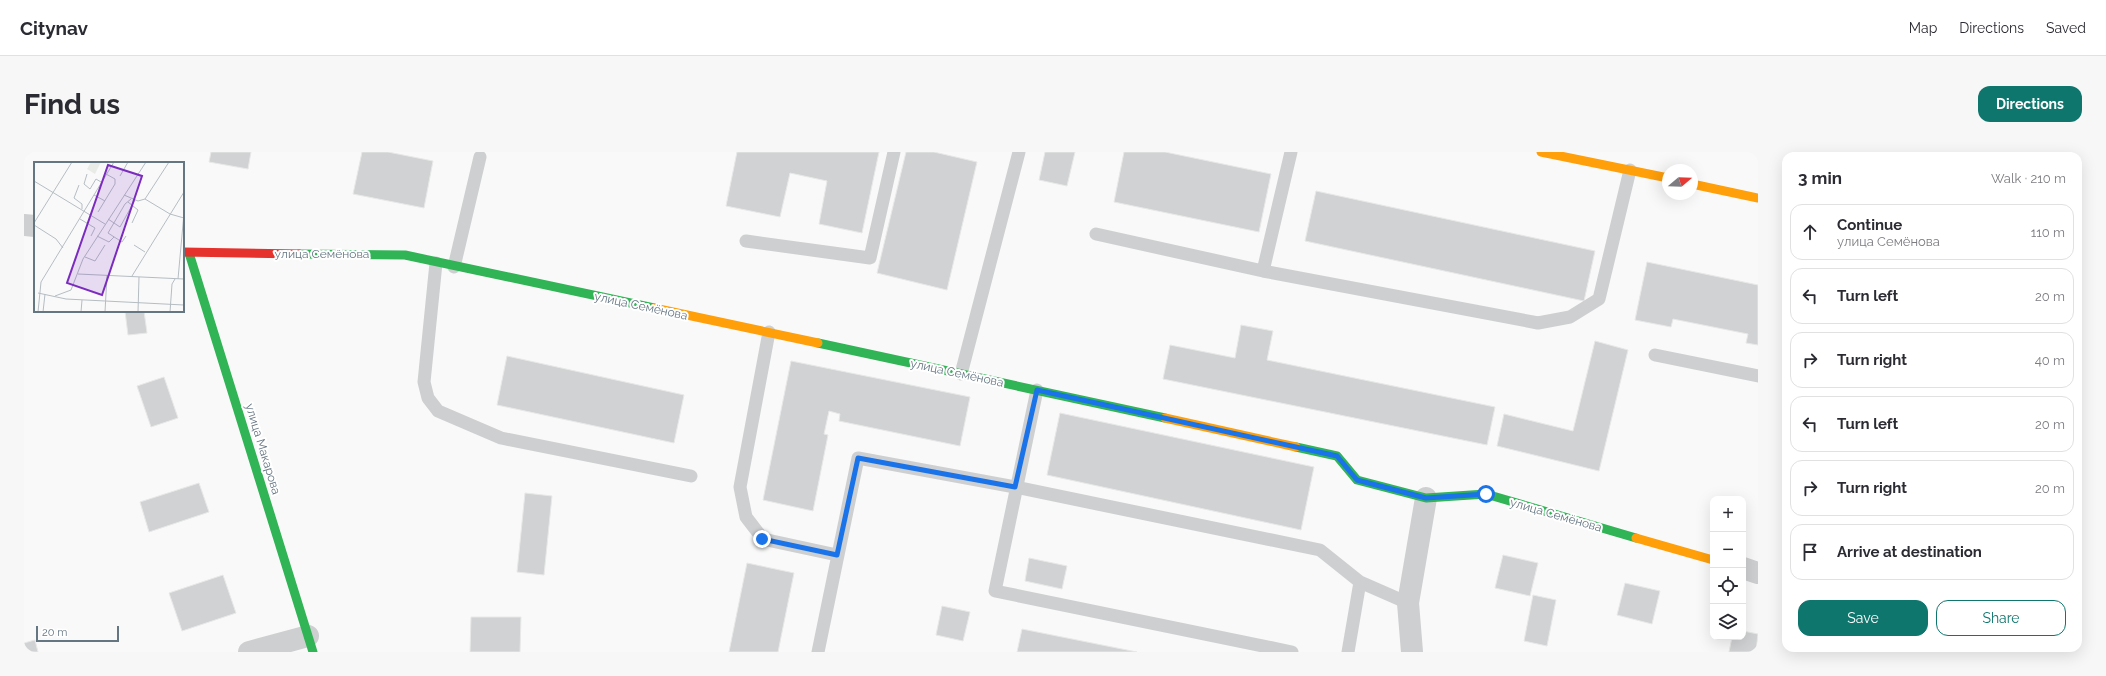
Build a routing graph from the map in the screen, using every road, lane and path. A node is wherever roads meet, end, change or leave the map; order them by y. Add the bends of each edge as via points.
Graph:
1 (894, 152) edge
2 (1019, 152) edge
3 (1291, 152) edge
4 (1541, 152) edge
5 (480, 157) dead end
6 (1630, 170) junction
7 (1662, 177) edge
8 (1698, 185) edge
9 (1758, 198) edge
10 (24, 225) edge
11 (34, 226) edge
12 (1096, 234) dead end
13 (746, 241) dead end
14 (186, 253) edge
15 (436, 263) junction
16 (454, 267) junction
17 (1263, 271) junction
18 (769, 332) junction
19 (1655, 355) dead end
20 (962, 374) junction
21 (1758, 376) edge
22 (1037, 390) junction
23 (691, 476) dead end
24 (1015, 487) junction
25 (1426, 498) junction
26 (837, 555) junction
27 (1710, 559) edge
28 (1746, 569) edge
29 (1758, 573) edge
30 (1360, 582) junction
31 (1408, 603) junction
32 (311, 644) edge
33 (249, 652) edge
34 (818, 652) edge
35 (1292, 652) edge
36 (1348, 652) edge
37 (1412, 652) edge

1 - 13 lane via 870,258
2 - 20 lane
3 - 17 lane
4 - 6 street
5 - 16 lane
6 - 7 street
6 - 17 lane via 1599,299 1570,317 1538,323
8 - 9 street
10 - 11 street
12 - 17 lane
14 - 15 street, улица Семёнова via 405,255
14 - 32 street, улица Макарова
15 - 16 street, улица Семёнова
15 - 23 lane via 424,382 428,398 438,411 501,438
16 - 18 street, улица Семёнова
18 - 20 street, улица Семёнова
18 - 26 lane via 740,487 746,517 762,539
19 - 21 lane
20 - 22 street, улица Семёнова
22 - 24 lane
22 - 25 street, улица Семёнова via 1337,456 1357,480
24 - 26 lane via 858,458
24 - 30 lane via 1320,550
24 - 35 lane via 995,591
25 - 27 street, улица Семёнова via 1486,494
25 - 31 street
26 - 34 lane
28 - 29 street
30 - 31 lane
30 - 36 lane
31 - 37 street
32 - 33 street

